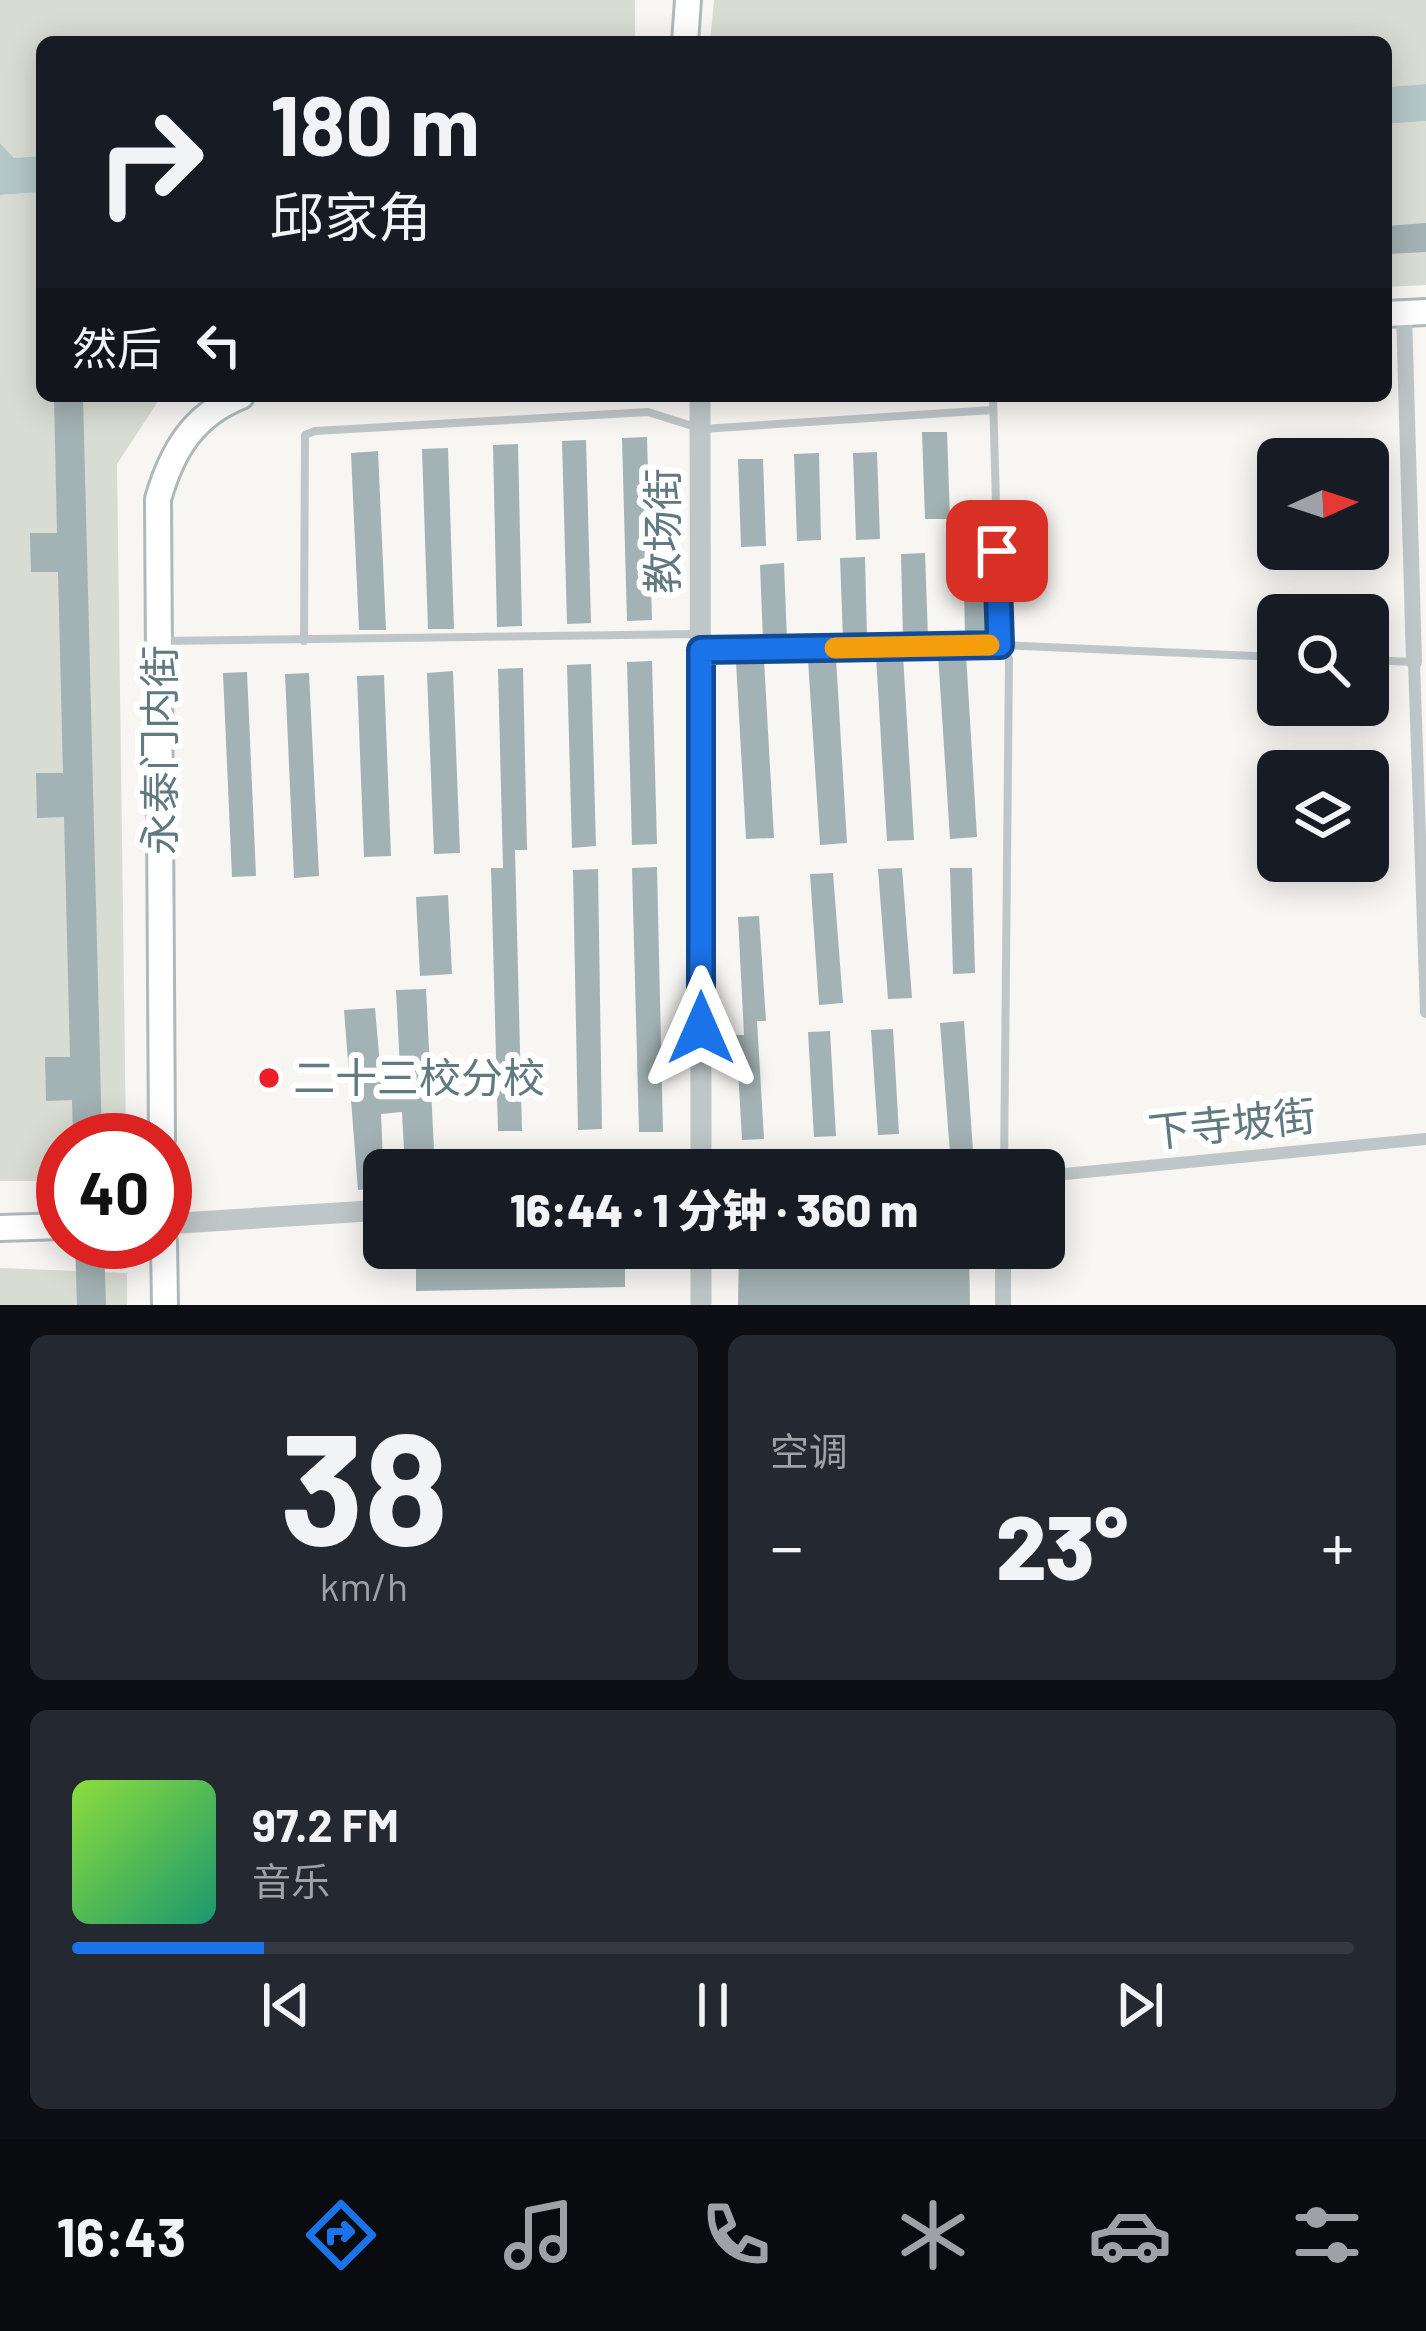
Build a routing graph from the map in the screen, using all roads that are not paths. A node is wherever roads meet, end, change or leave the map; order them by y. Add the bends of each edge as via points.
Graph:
1 (688, 0) edge
2 (685, 36) edge
3 (1405, 313) edge
4 (226, 402) edge
5 (700, 402) edge
6 (993, 402) edge
7 (993, 410) junction
8 (702, 429) junction
9 (1426, 445) edge
10 (1406, 446) junction
11 (159, 641) junction
12 (304, 641) junction
13 (701, 642) junction
14 (1000, 645) junction
15 (1257, 655) edge
16 (1389, 661) edge
17 (1414, 662) junction
18 (1426, 1012) edge
19 (163, 1113) edge
20 (1426, 1138) edge
21 (701, 1149) edge
22 (1004, 1149) edge
23 (1065, 1174) edge
24 (363, 1211) edge
25 (192, 1222) edge
26 (36, 1227) edge
27 (0, 1228) edge
28 (164, 1269) edge
29 (701, 1269) edge
30 (1004, 1269) edge
31 (165, 1305) edge
32 (701, 1305) edge
33 (1003, 1305) edge

1 - 2 main road
3 - 10 street
4 - 11 main road, 永泰门内街 via 194,425 170,458 158,499
5 - 8 street, 教场街
6 - 7 lane
7 - 8 lane
7 - 14 lane
8 - 12 lane via 648,412 304,435
8 - 13 street, 教场街
9 - 10 street
10 - 17 street
11 - 12 lane
11 - 19 main road, 永泰门内街
12 - 13 lane
13 - 14 lane
13 - 21 street, 教场街
14 - 15 lane
14 - 22 lane via 1009,659
16 - 17 lane
17 - 18 street
20 - 23 street, 下寺坡街
24 - 25 street
26 - 27 main road
28 - 31 main road
29 - 32 street
30 - 33 street

